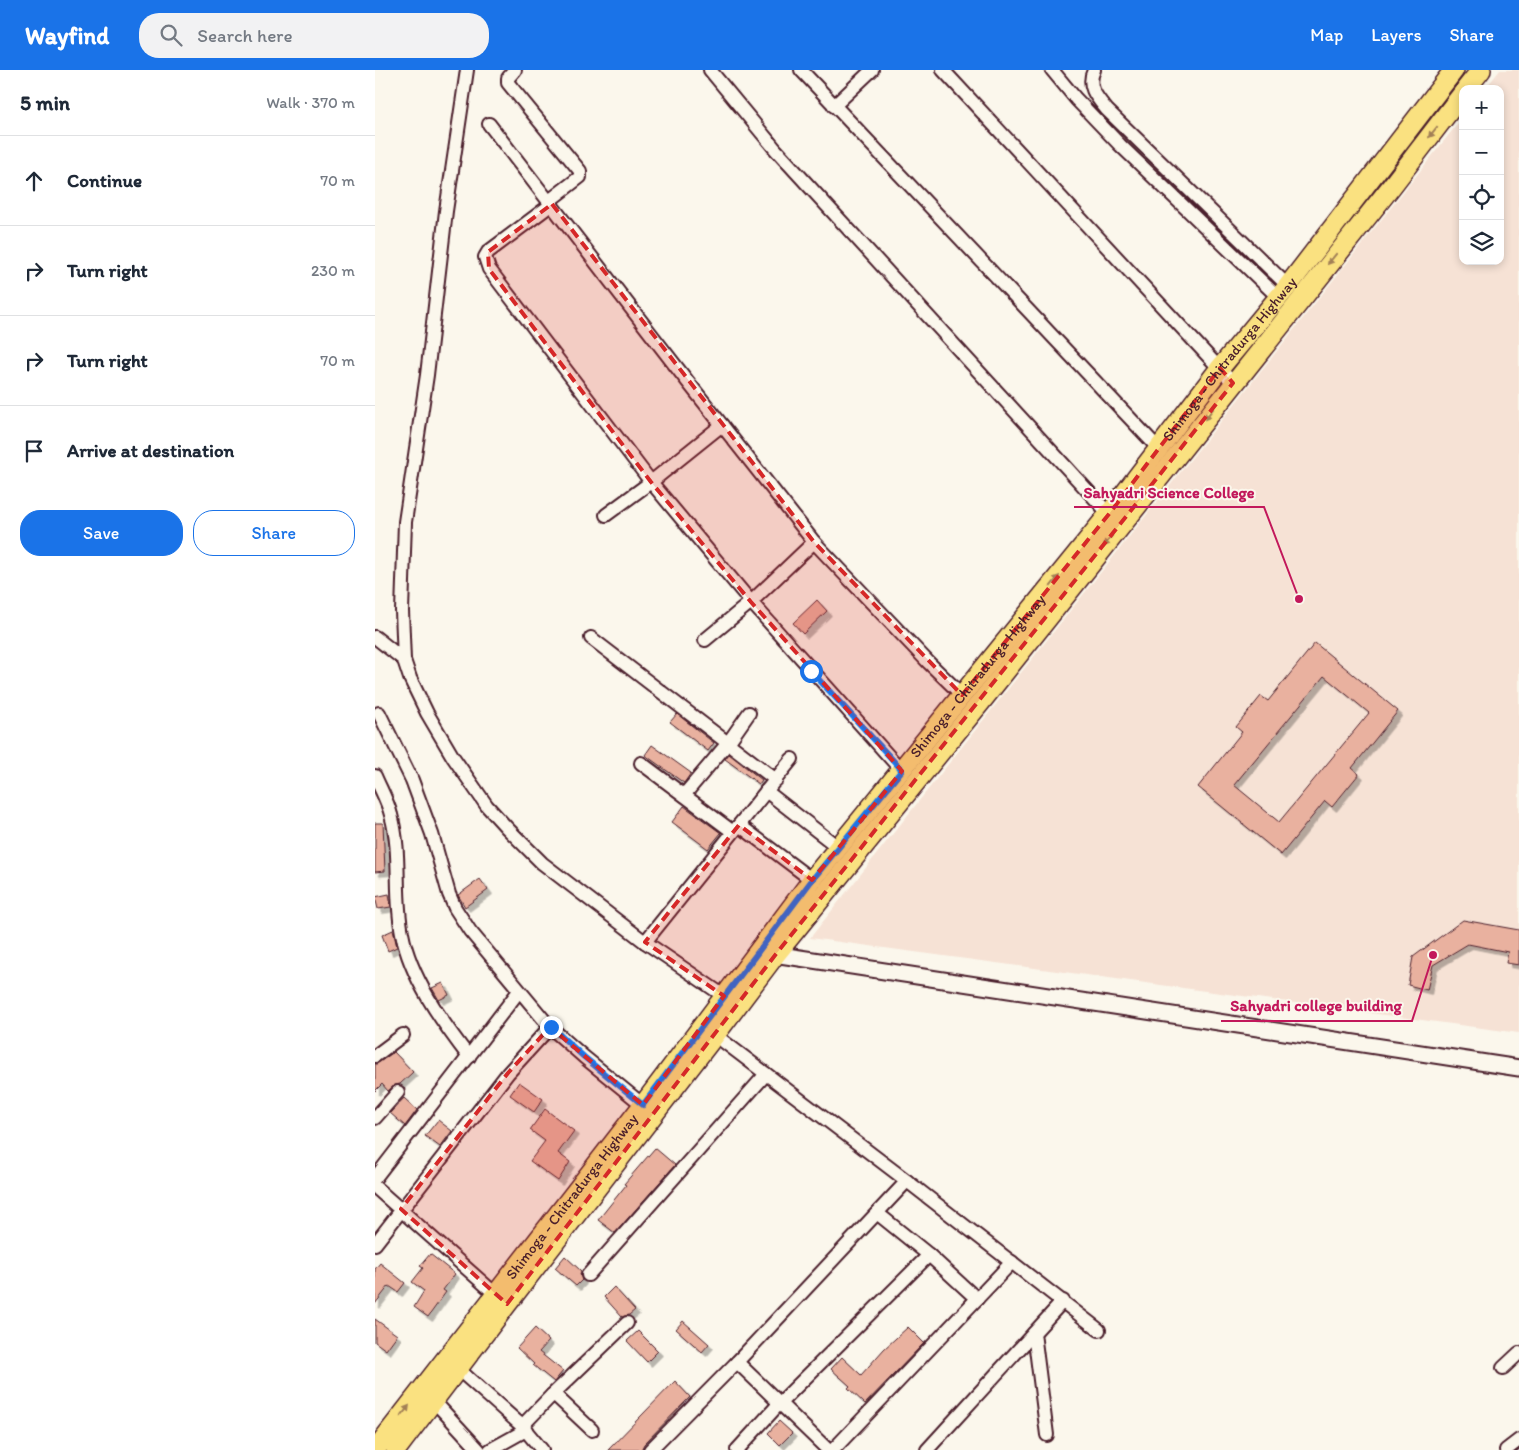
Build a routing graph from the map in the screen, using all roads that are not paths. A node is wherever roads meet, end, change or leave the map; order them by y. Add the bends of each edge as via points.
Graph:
1 (467, 70) edge
2 (515, 70) edge
3 (710, 70) edge
4 (801, 70) edge
5 (872, 70) edge
6 (943, 70) edge
7 (1052, 70) edge
8 (1094, 70) edge
9 (1454, 70) edge
10 (1481, 70) edge
11 (1469, 85) edge
12 (1459, 99) edge
13 (833, 106) junction
14 (489, 124) dead end
15 (551, 202) junction
16 (1283, 291) junction
17 (1220, 368) junction
18 (1233, 383) junction
19 (722, 425) junction
20 (1159, 449) junction
21 (651, 482) junction
22 (1109, 514) junction
23 (606, 515) dead end
24 (814, 542) junction
25 (751, 602) junction
26 (375, 637) edge
27 (591, 638) dead end
28 (705, 640) dead end
29 (404, 660) junction
30 (963, 695) junction
31 (379, 713) dead end
32 (749, 713) dead end
33 (728, 743) junction
34 (792, 759) dead end
35 (641, 763) dead end
36 (902, 770) junction
37 (375, 776) edge
38 (775, 780) junction
39 (766, 792) junction
40 (684, 795) junction
41 (736, 829) junction
42 (839, 848) junction
43 (812, 880) junction
44 (645, 942) junction
45 (767, 953) junction
46 (519, 991) junction
47 (724, 996) junction
48 (551, 1027) junction
49 (403, 1035) dead end
50 (715, 1035) junction
51 (375, 1056) edge
52 (469, 1057) junction
53 (1519, 1068) edge
54 (766, 1074) junction
55 (399, 1092) dead end
56 (643, 1105) junction
57 (375, 1118) edge
58 (375, 1178) edge
59 (907, 1180) junction
60 (375, 1187) edge
61 (401, 1210) junction
62 (877, 1213) junction
63 (375, 1244) edge
64 (929, 1255) junction
65 (1012, 1262) junction
66 (588, 1275) dead end
67 (977, 1298) junction
68 (501, 1299) junction
69 (1063, 1301) junction
70 (627, 1323) dead end
71 (1099, 1330) dead end
72 (1034, 1333) junction
73 (1519, 1354) edge
74 (737, 1362) junction
75 (1503, 1368) dead end
76 (458, 1369) junction
77 (552, 1395) junction
78 (434, 1401) junction
79 (779, 1404) junction
80 (524, 1428) junction
81 (592, 1430) dead end
82 (1047, 1434) dead end
83 (1519, 1440) edge
84 (375, 1450) edge
85 (396, 1450) edge
86 (479, 1450) edge
87 (490, 1450) edge
88 (542, 1450) edge
89 (650, 1450) edge
90 (737, 1450) edge
91 (828, 1450) edge
92 (833, 1450) edge
93 (927, 1450) edge
94 (1506, 1450) edge

1 - 29 street via 405,522
2 - 15 street via 508,83 580,171 580,177
3 - 22 street via 776,150
4 - 13 street
5 - 13 street
6 - 17 street
7 - 16 street via 1120,145
8 - 16 street via 1091,84 1107,110
9 - 16 main road, Shimoga - Chitradurga Highway
10 - 11 main road
12 -> 18 main road, Shimoga - Chitradurga Highway
13 - 20 street
14 - 15 street
15 - 19 street
15 - 21 street via 488,252 486,263
16 - 17 main road, Shimoga - Chitradurga Highway
17 - 18 street
17 - 20 main road, Shimoga - Chitradurga Highway
18 -> 45 main road, Shimoga - Chitradurga Highway via 980,703
19 - 21 street
19 - 24 street
20 - 22 main road, Shimoga - Chitradurga Highway
21 - 23 street
21 - 25 street
30 -> 22 main road, Shimoga - Chitradurga Highway
24 - 25 street
24 - 30 street
25 - 28 street
25 - 36 street
26 - 29 street
27 - 33 street
29 - 44 street via 427,713 487,806 542,864
30 - 36 main road, Shimoga - Chitradurga Highway
31 - 46 street via 412,780 455,908
32 - 33 street
33 - 38 street
33 - 40 street
34 - 38 street
35 - 40 street
36 - 42 main road, Shimoga - Chitradurga Highway
37 - 52 street via 393,822 402,934 410,961 438,1014
38 - 39 street
39 - 41 street
39 - 42 street
40 - 41 street
41 - 43 street
41 - 44 street
42 - 43 main road, Shimoga - Chitradurga Highway
43 - 45 main road, Shimoga - Chitradurga Highway
44 - 47 street
45 - 47 main road, Shimoga - Chitradurga Highway
45 - 50 main road, Shimoga - Chitradurga Highway
45 - 53 street
46 - 48 street
46 - 52 street
47 - 56 main road, Shimoga - Chitradurga Highway
48 - 56 street
48 - 61 street via 509,1073
49 - 51 street
50 - 54 street
50 - 68 main road, Shimoga - Chitradurga Highway
52 - 58 street
54 - 59 street
54 - 66 street
55 - 57 street
56 - 68 main road, Shimoga - Chitradurga Highway
59 - 62 street
59 - 65 street
60 - 61 street
61 - 63 street
61 - 68 street
62 - 64 street
62 - 74 street
64 - 67 street
64 - 79 street
65 - 67 street
65 - 69 street
67 - 92 street
68 - 76 main road, Shimoga - Chitradurga Highway
84 -> 68 main road, Shimoga - Chitradurga Highway
69 - 71 street
69 - 72 street
70 - 77 street
72 - 82 street
72 - 93 street
73 - 75 street
74 - 79 street
74 - 89 street
76 - 78 main road, Shimoga - Chitradurga Highway
76 - 80 street
77 - 80 street
77 - 81 street
78 - 85 main road, Shimoga - Chitradurga Highway
78 - 86 street
79 - 90 street
79 - 91 street
80 - 87 street
80 - 88 street
83 - 94 street

